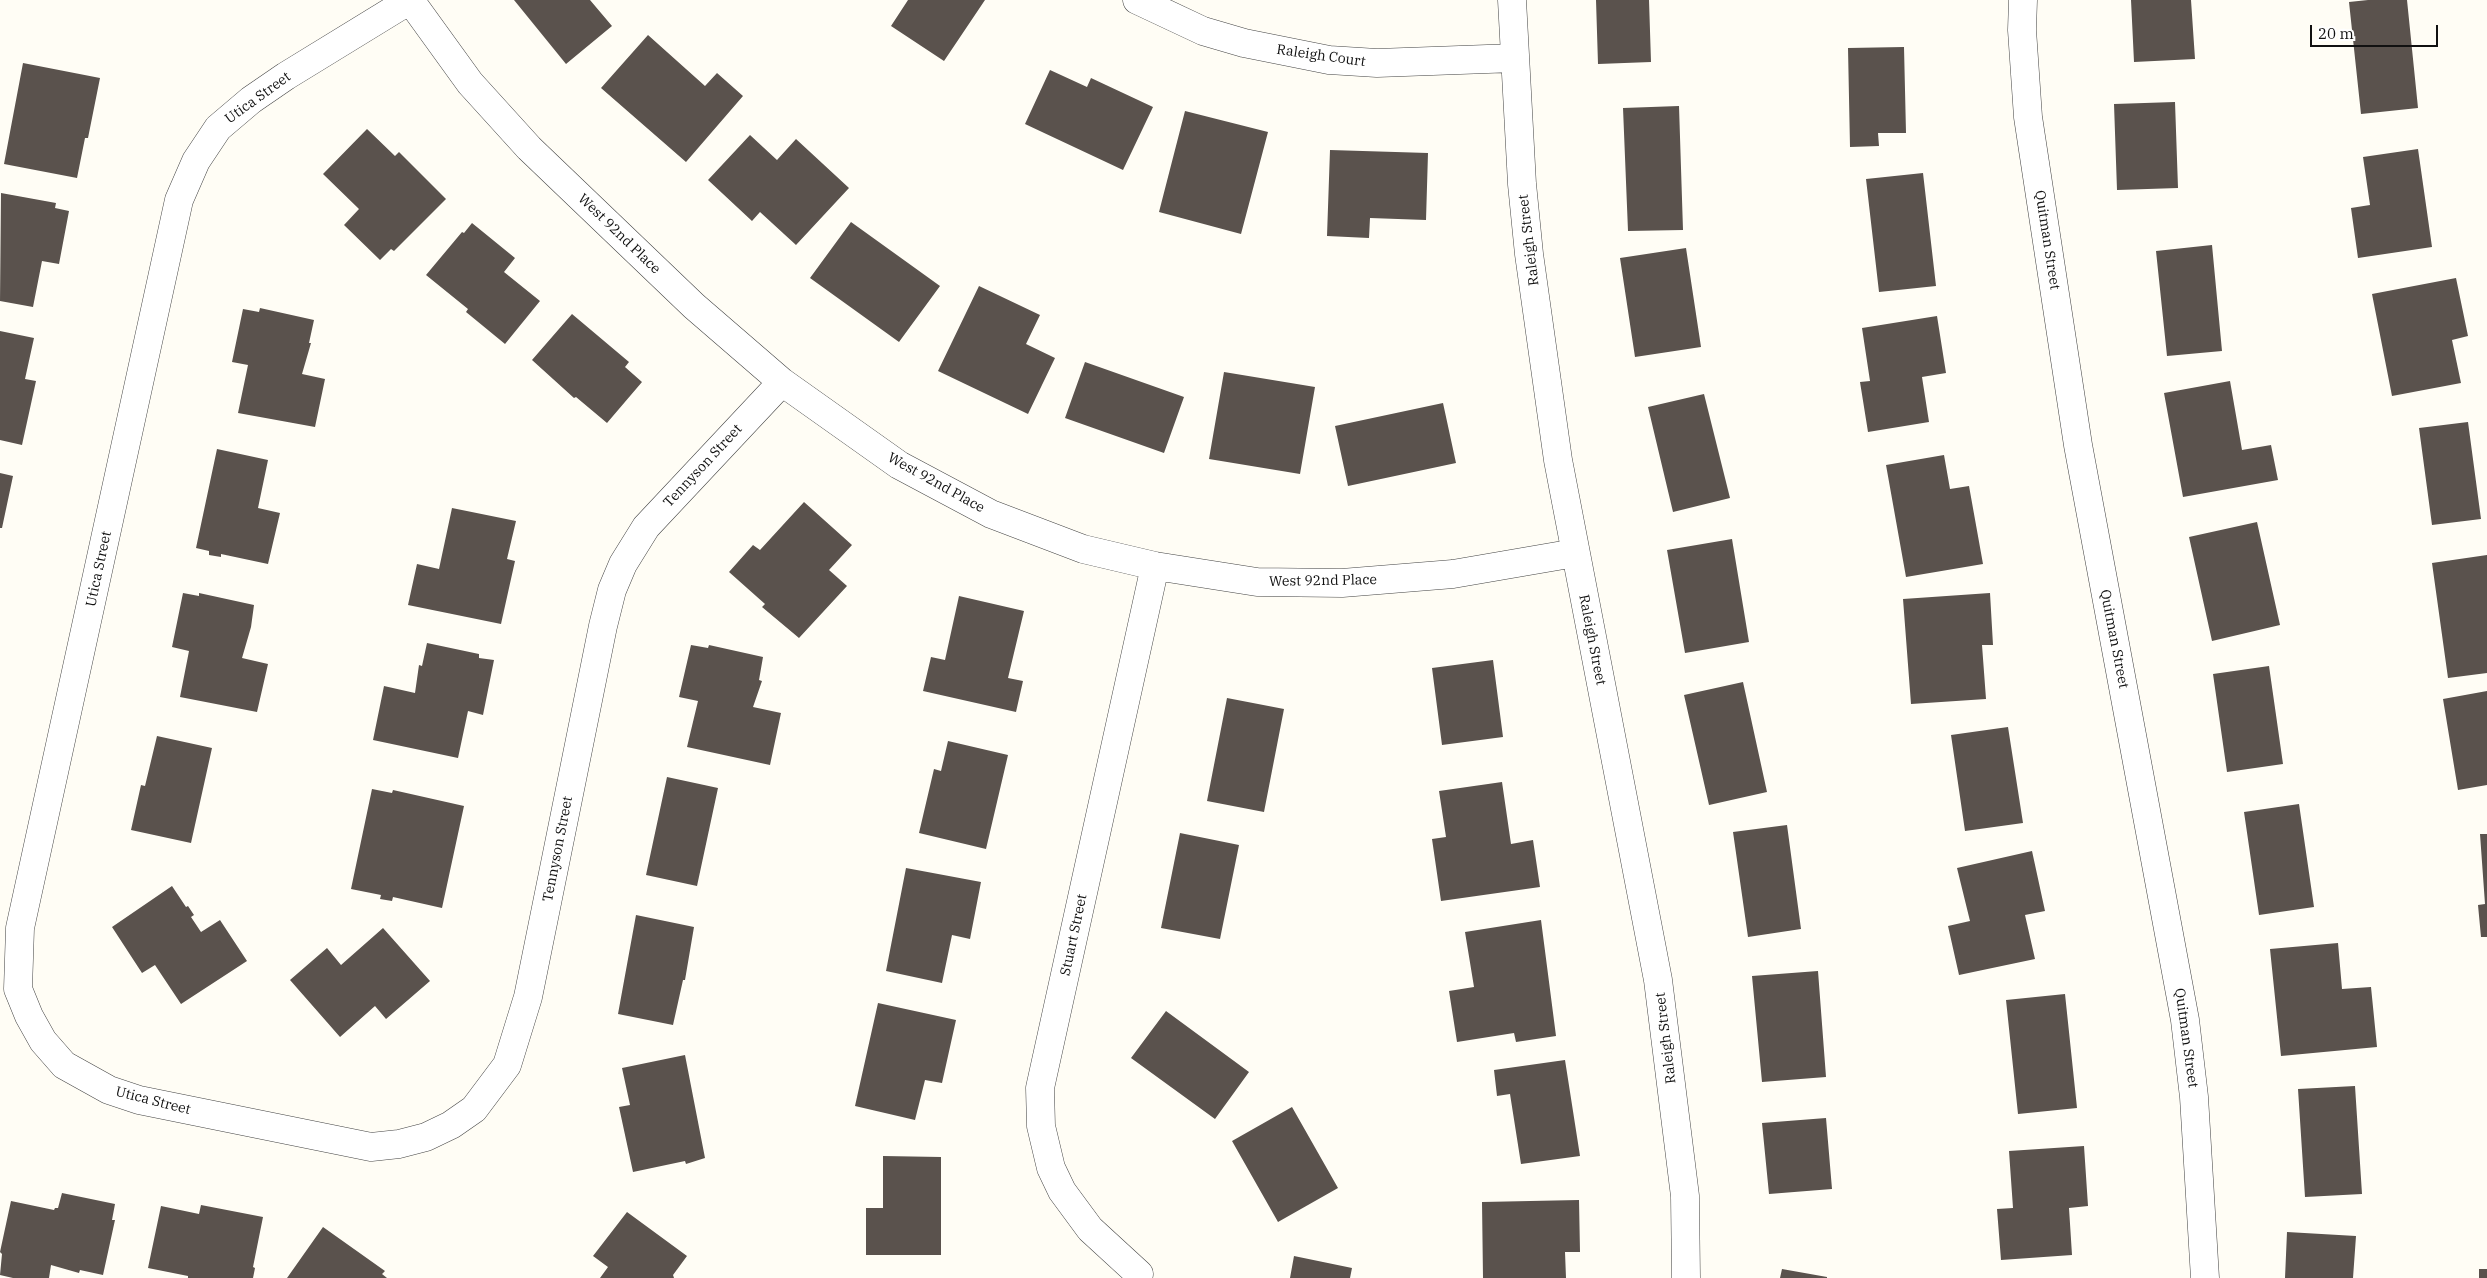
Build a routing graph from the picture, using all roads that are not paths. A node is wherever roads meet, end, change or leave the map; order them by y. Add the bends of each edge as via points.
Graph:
1 (410, 0) edge
2 (1137, 0) edge
3 (1512, 0) edge
4 (2022, 0) edge
5 (1514, 58) junction
6 (782, 382) junction
7 (1576, 552) junction
8 (1155, 566) junction
9 (227, 1118) joint
10 (1138, 1274) dead end
11 (1686, 1278) edge
12 (2205, 1278) edge

1 - 6 street, West 92nd Place via 470,83 529,148 694,306
1 - 9 street, Utica Street via 286,76 218,128 196,161 179,200 20,928 18,989 43,1041 64,1065 109,1090 139,1100
2 - 5 street, Raleigh Court via 1203,31 1329,60 1377,63
3 - 5 street, Raleigh Street
4 - 12 street, Quitman Street via 2028,117 2078,445 2185,1020 2194,1097
5 - 7 street, Raleigh Street via 1529,254 1558,460
6 - 8 street, West 92nd Place via 899,465 991,514 1083,549
6 - 9 street, Tennyson Street via 646,527 623,564 603,626 528,997 507,1065 474,1109 426,1137 371,1147
7 - 8 street, West 92nd Place via 1453,574 1342,584 1256,582
7 - 11 street, Raleigh Street via 1658,980 1685,1196
8 - 10 street, Stuart Street via 1040,1088 1041,1126 1051,1168 1062,1191 1090,1229

